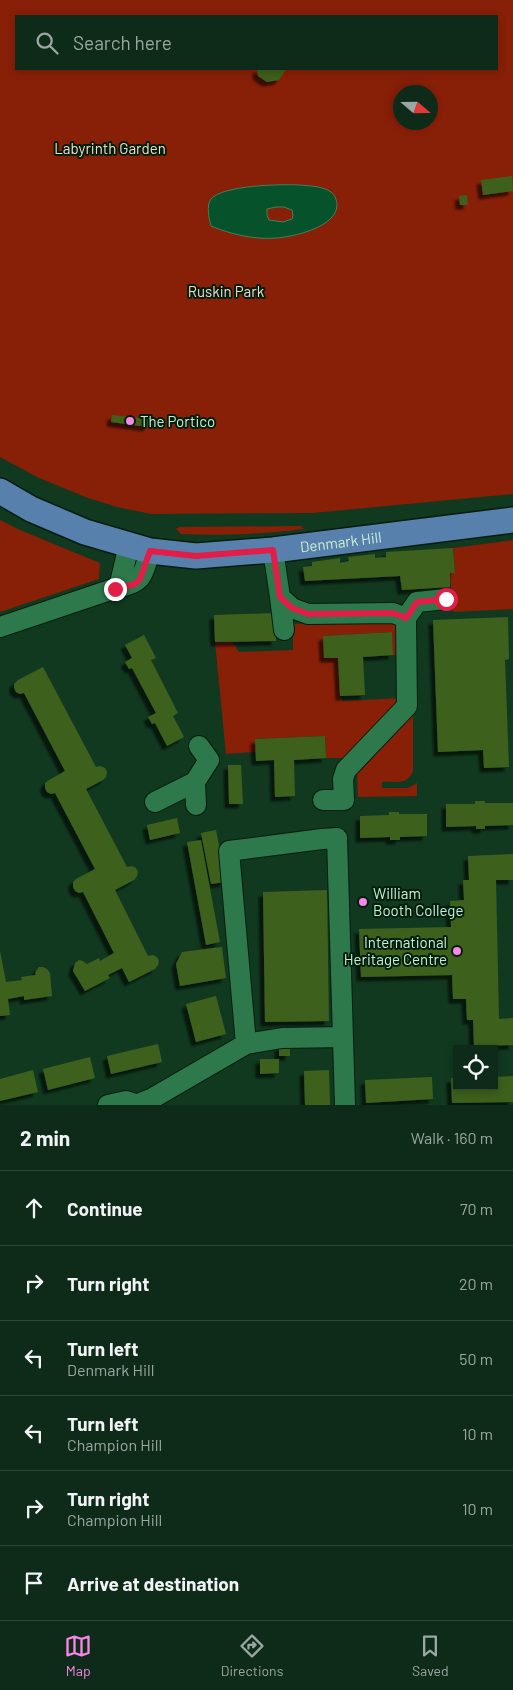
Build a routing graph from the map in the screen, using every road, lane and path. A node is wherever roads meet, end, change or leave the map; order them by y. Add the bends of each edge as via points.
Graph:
1 (0, 491) edge
2 (513, 520) edge
3 (139, 548) junction
4 (273, 550) junction
5 (280, 597) junction
6 (446, 599) dead end
7 (406, 618) junction
8 (0, 627) edge
9 (284, 630) dead end
10 (199, 746) dead end
11 (195, 782) junction
12 (323, 800) dead end
13 (155, 802) dead end
14 (196, 805) dead end
15 (342, 1037) junction
16 (246, 1044) junction
17 (138, 1104) edge
18 (108, 1105) edge
19 (345, 1105) edge

1 - 3 main road, Denmark Hill via 79,529
2 - 4 main road, Denmark Hill
3 - 4 main road, Denmark Hill via 196,556
3 - 8 street via 140,579 135,584
4 - 5 street
5 - 7 street via 292,608 308,614 393,613
5 - 9 street
6 - 7 street via 417,602
7 - 12 street via 407,706 346,770 344,800
10 - 11 street via 208,760
11 - 13 street
11 - 14 street
15 - 16 street via 282,1038
15 - 16 street via 337,838 229,851
15 - 19 street
16 - 17 street
17 - 18 street via 126,1101

